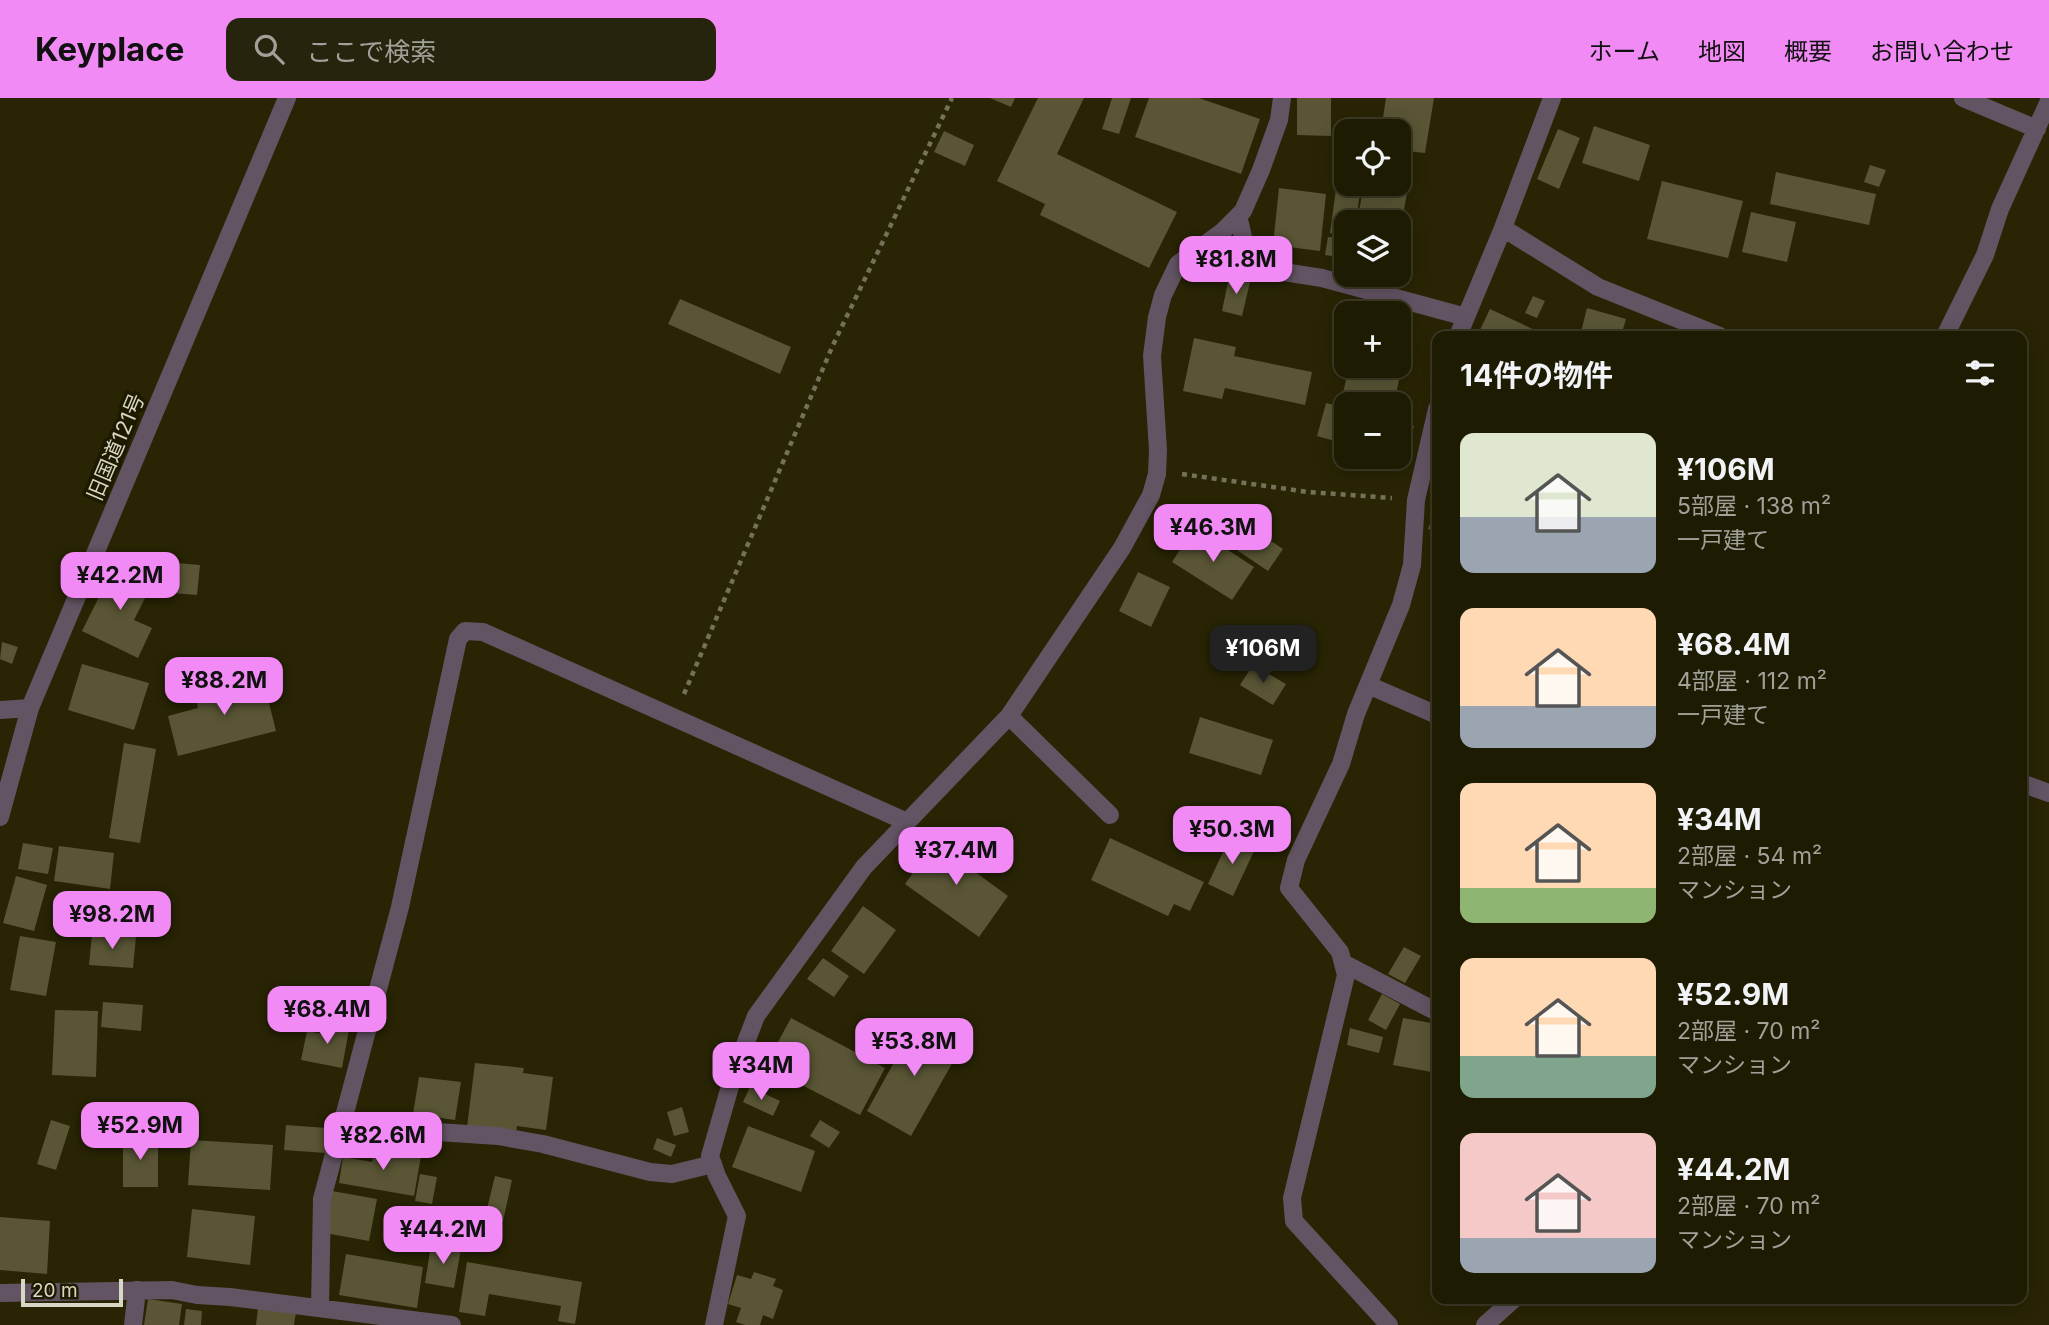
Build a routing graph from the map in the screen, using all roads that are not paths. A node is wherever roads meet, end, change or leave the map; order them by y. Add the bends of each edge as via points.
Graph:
1 (287, 98) edge
2 (1282, 98) edge
3 (1552, 98) edge
4 (1963, 98) edge
5 (2049, 101) edge
6 (2037, 129) junction
7 (1238, 217) junction
8 (1503, 228) junction
9 (1466, 317) junction
10 (1460, 331) edge
11 (1708, 331) edge
12 (1947, 331) edge
13 (1432, 431) edge
14 (1368, 685) junction
15 (30, 708) junction
16 (0, 710) edge
17 (1432, 713) edge
18 (1009, 716) junction
19 (2027, 785) edge
20 (2049, 793) edge
21 (1110, 815) dead end
22 (0, 817) edge
23 (907, 822) junction
24 (1343, 963) junction
25 (1432, 1009) edge
26 (341, 1122) junction
27 (713, 1164) junction
28 (137, 1290) junction
29 (0, 1293) edge
30 (1508, 1304) edge
31 (320, 1308) junction
32 (133, 1325) edge
33 (452, 1325) edge
34 (714, 1325) edge
35 (1389, 1325) edge
36 (1485, 1325) edge

1 - 15 street, 旧国道121号
2 - 7 street via 1261,170
3 - 8 street
4 - 6 street
5 - 6 street
6 - 12 street via 2000,209 1985,255
7 - 9 street via 1245,255 1252,267 1322,278
7 - 18 street via 1178,264 1163,295 1152,356 1157,469 1151,495 1122,548
8 - 9 street
8 - 11 street via 1598,287
9 - 10 street
13 - 14 street via 1416,500 1412,565
14 - 17 street
14 - 24 street via 1341,764 1296,860 1289,888 1340,952
15 - 16 street
15 - 22 street, 旧国道121号
18 - 21 street
18 - 23 street
19 - 20 street
23 - 26 street via 483,632 465,631 458,639 401,907
23 - 27 street via 864,867 756,1016 733,1076 710,1156
24 - 25 street
24 - 35 street via 1346,975 1292,1198 1294,1222
26 - 27 street via 498,1136 650,1172 672,1174
26 - 31 street via 322,1199
27 - 34 street via 737,1216
28 - 29 street
28 - 31 street
28 - 32 street
30 - 36 street
31 - 33 street

